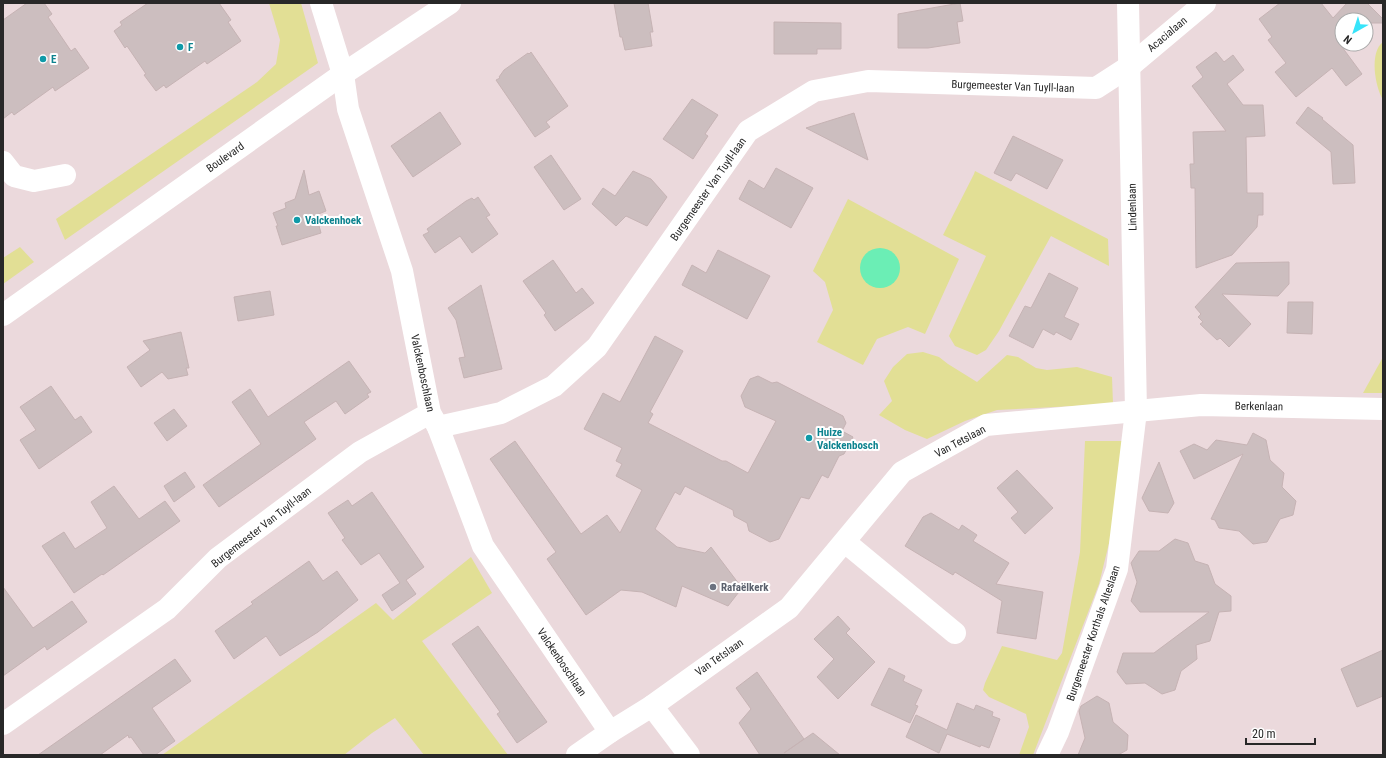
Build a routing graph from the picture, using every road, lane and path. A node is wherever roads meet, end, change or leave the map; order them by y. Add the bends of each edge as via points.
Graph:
1 (321, 3) edge
2 (450, 3) edge
3 (1128, 3) edge
4 (1205, 3) edge
5 (1130, 66) junction
6 (342, 74) junction
7 (3, 162) edge
8 (64, 175) dead end
9 (3, 315) edge
10 (1383, 408) edge
11 (1136, 411) junction
12 (434, 420) junction
13 (845, 542) junction
14 (955, 633) dead end
15 (652, 706) junction
16 (3, 724) edge
17 (610, 732) junction
18 (577, 755) edge
19 (689, 755) edge
20 (1047, 755) edge

1 - 6 street, Valckenboschlaan
2 - 6 street, Boulevard
3 - 5 street, Lindenlaan
4 - 5 street, Acacialaan
5 - 11 street, Lindenlaan
5 - 12 street, Burgemeester Van Tuyll-laan via 1096,88 868,81 814,92 748,131 597,347 554,386 500,413
6 - 9 street, Boulevard
6 - 12 street, Valckenboschlaan via 348,108 402,271
7 - 8 street via 14,176 34,181
10 - 11 street, Berkenlaan via 1201,405
11 - 13 street, Van Tetslaan via 986,425 902,472
11 - 20 street, Burgemeester Korthals Alteslaan via 1117,569 1058,732
12 - 16 street, Burgemeester Van Tuyll-laan via 360,452 218,558 167,609
12 - 17 street, Valckenboschlaan via 483,546
13 - 14 street
13 - 15 street, Van Tetslaan via 789,608
15 - 17 street, Van Tetslaan
15 - 19 street
17 - 18 street, Van Tetslaan

